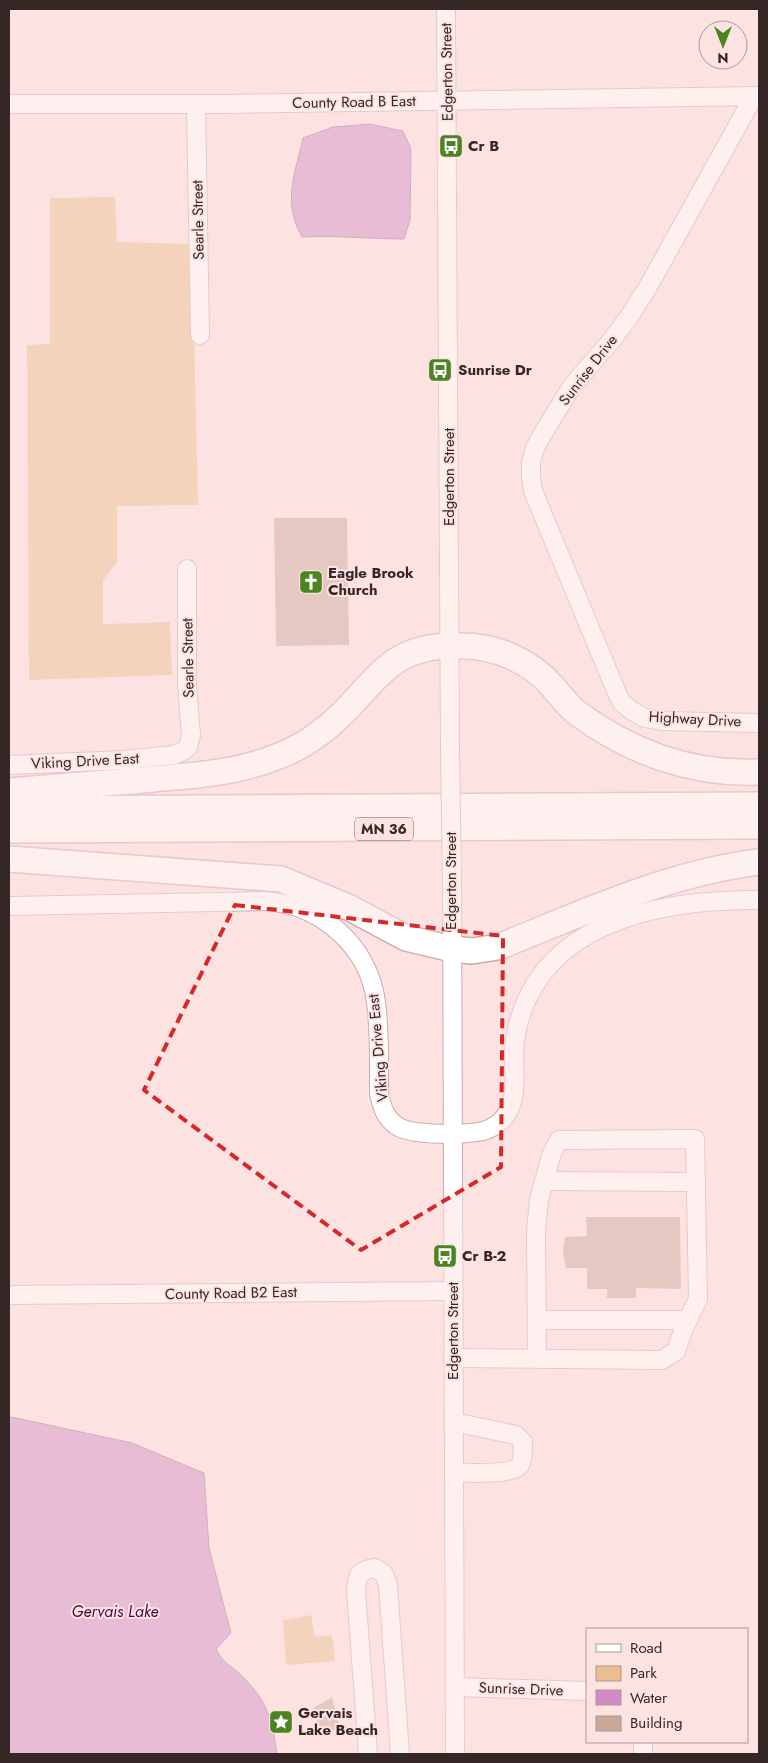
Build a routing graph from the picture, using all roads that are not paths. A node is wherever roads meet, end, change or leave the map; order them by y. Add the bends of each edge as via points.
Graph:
1 (446, 9) edge
2 (756, 96) edge
3 (447, 100) junction
4 (9, 104) edge
5 (196, 104) junction
6 (200, 335) dead end
7 (187, 569) dead end
8 (450, 646) junction
9 (632, 712) joint
10 (759, 722) edge
11 (188, 746) joint
12 (9, 765) edge
13 (759, 772) edge
14 (9, 791) edge
15 (759, 805) edge
16 (9, 809) edge
17 (759, 826) edge
18 (9, 830) edge
19 (9, 859) edge
20 (759, 862) edge
21 (759, 900) edge
22 (9, 906) edge
23 (452, 949) junction
24 (452, 1133) junction
25 (544, 1181) junction
26 (696, 1182) junction
27 (453, 1291) junction
28 (9, 1295) edge
29 (537, 1320) junction
30 (688, 1320) junction
31 (453, 1358) junction
32 (537, 1359) junction
33 (454, 1422) junction
34 (454, 1473) junction
35 (455, 1687) junction
36 (586, 1691) edge
37 (368, 1754) edge
38 (400, 1754) edge
39 (455, 1754) edge

1 - 3 street, Edgerton Street
2 - 3 street, County Road B East
2 - 9 street, Sunrise Drive via 630,317 572,386 535,448 531,462 533,491 617,693
3 - 5 street, County Road B East
3 - 8 street, Edgerton Street
4 - 5 street, County Road B East
5 - 6 street, Searle Street
7 - 11 street, Searle Street via 187,685 191,735
8 - 13 highway via 484,648 520,660 537,672 575,712 611,736 654,756 710,770
8 - 14 highway via 416,651 399,659 324,729 279,756 252,766 228,772
8 - 23 street, Edgerton Street, bridge
9 - 10 street, Highway Drive via 662,720
11 - 12 street, Viking Drive East via 174,755
15 - 16 highway, MN 36
17 - 18 highway, MN 36
19 - 23 highway via 281,879 350,908 406,938
20 - 23 highway via 669,881 498,947 472,951
21 - 24 street, Viking Drive East via 688,904 651,910 607,925 569,946 537,982 525,1003 515,1040 514,1096 507,1114 493,1127
22 - 24 street, Viking Drive East via 263,901 292,905 310,912 342,934 365,964 372,982 376,1001 379,1094 385,1114 408,1131
23 - 24 street, Edgerton Street
24 - 27 street, Edgerton Street
25 - 26 street
25 - 26 street via 559,1140 695,1139
25 - 29 street via 536,1232
26 - 30 street via 698,1299
27 - 28 street, County Road B2 East
27 - 31 street, Edgerton Street
29 - 30 street
29 - 32 street
30 - 32 street via 676,1351 662,1360
31 - 32 street
31 - 33 street, Edgerton Street
33 - 34 street, Edgerton Street
33 - 34 street via 516,1435 523,1442 519,1468 509,1472
34 - 35 street, Edgerton Street
35 - 36 street, Sunrise Drive
35 - 39 street, Edgerton Street
37 - 38 street via 356,1580 366,1569 375,1568 384,1574 388,1585

